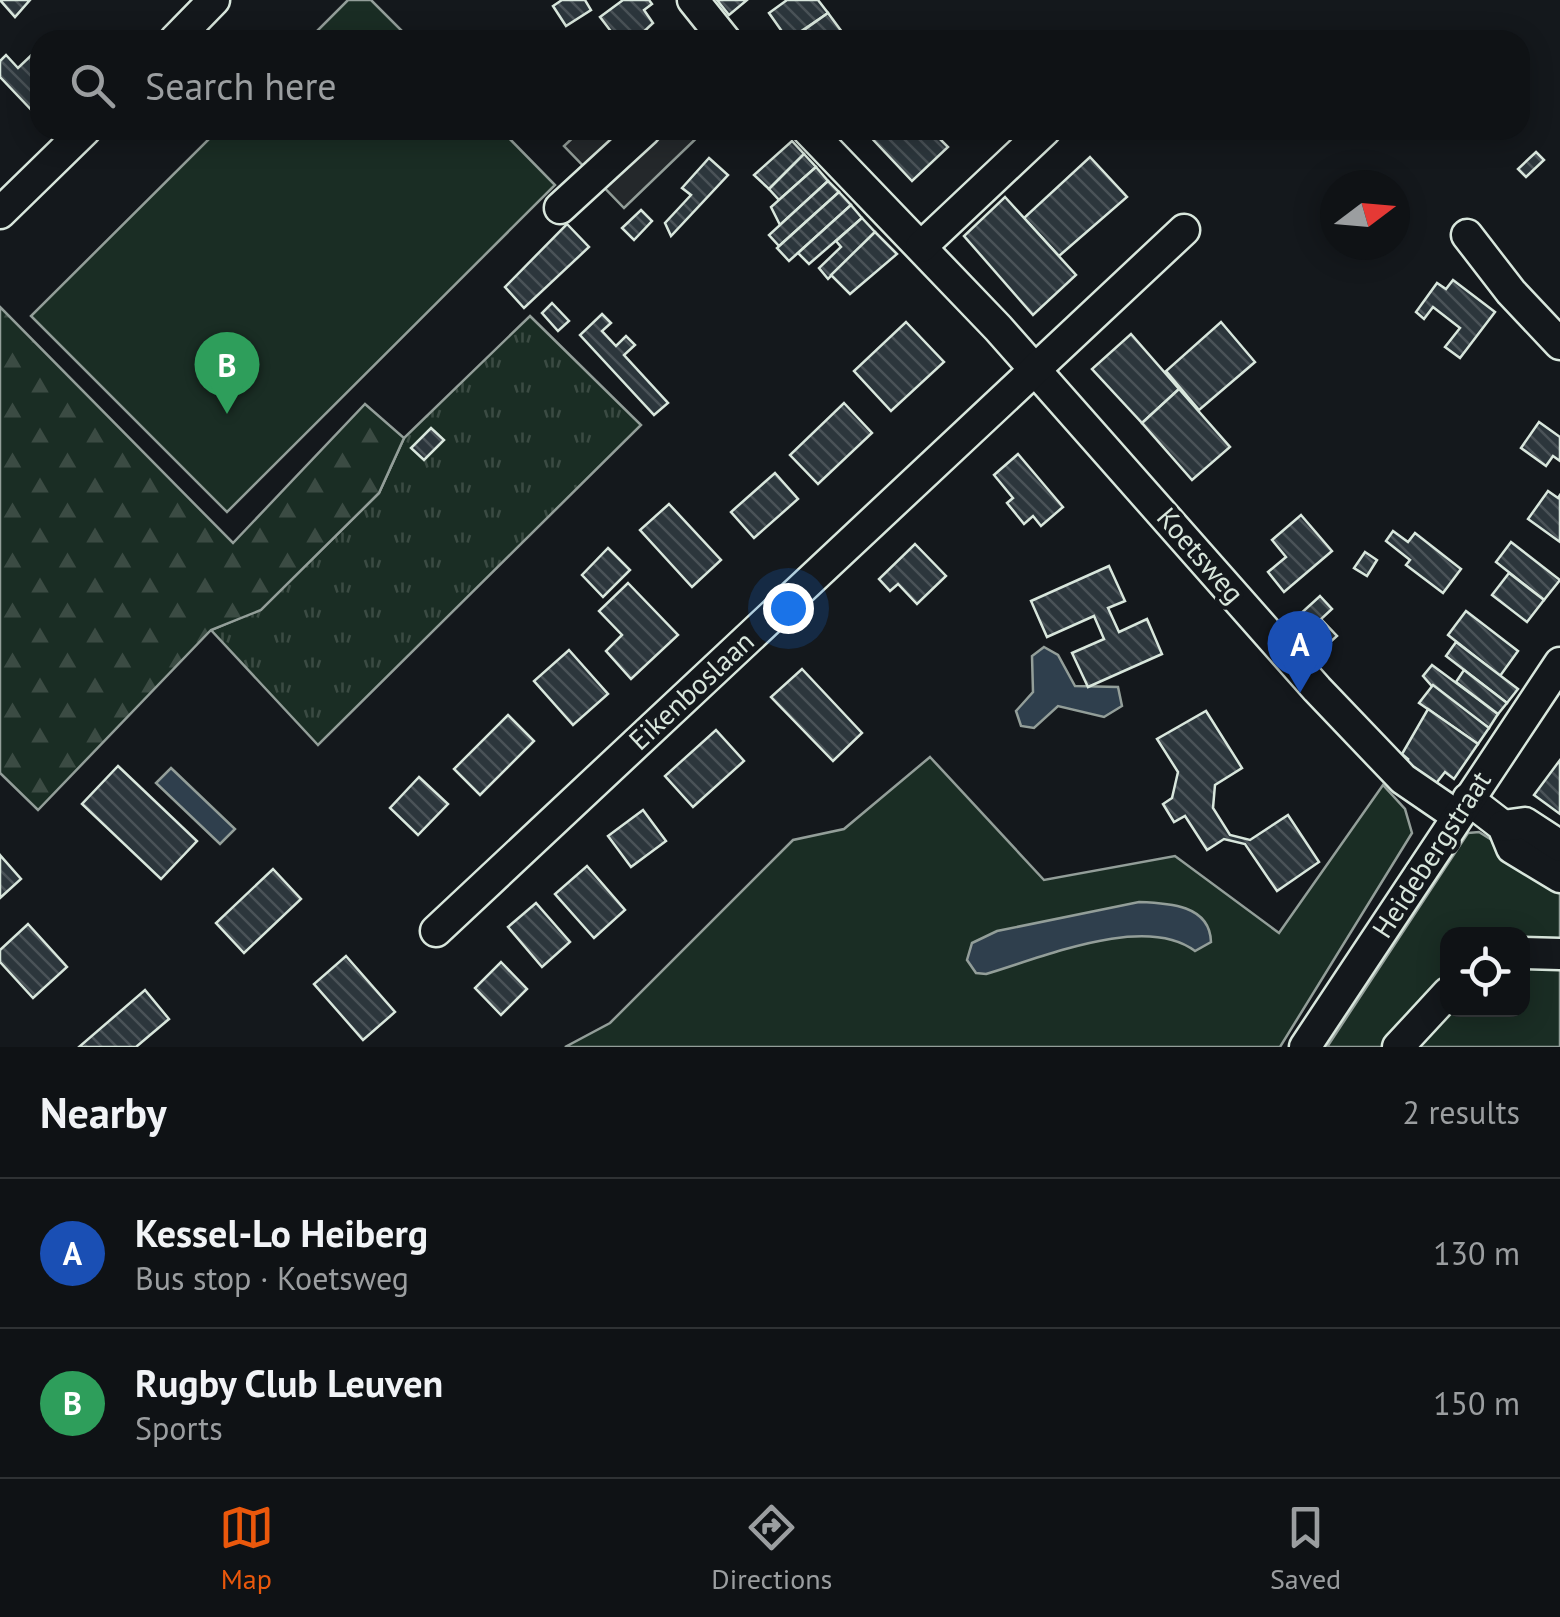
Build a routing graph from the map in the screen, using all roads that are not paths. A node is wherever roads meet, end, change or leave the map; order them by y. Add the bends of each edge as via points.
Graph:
1 (214, 0) edge
2 (693, 0) edge
3 (185, 30) edge
4 (717, 30) edge
5 (75, 140) edge
6 (634, 140) edge
7 (818, 140) edge
8 (1034, 140) edge
9 (560, 208) dead end
10 (0, 213) edge
11 (1184, 230) dead end
12 (1467, 236) dead end
13 (920, 247) junction
14 (1560, 344) edge
15 (1036, 370) junction
16 (1560, 663) edge
17 (1462, 808) junction
18 (1503, 826) junction
19 (1560, 846) edge
20 (1560, 877) edge
21 (436, 931) dead end
22 (1530, 953) edge
23 (1560, 954) edge
24 (1440, 1002) edge
25 (1304, 1047) edge
26 (1398, 1047) edge

1 - 3 street
2 - 4 street
5 - 10 street
6 - 9 street
7 - 13 street, Koetsweg
8 - 13 street
11 - 15 street
12 - 14 street
13 - 15 street, Koetsweg
15 - 17 street, Koetsweg via 1403,778
15 - 21 street, Eikenboslaan
16 - 17 street, Heidebergstraat
17 - 18 street, Koetsweg
17 - 25 street, Heidebergstraat
18 - 19 street via 1525,823
18 - 20 street via 1512,848
22 - 23 street
24 - 26 street

